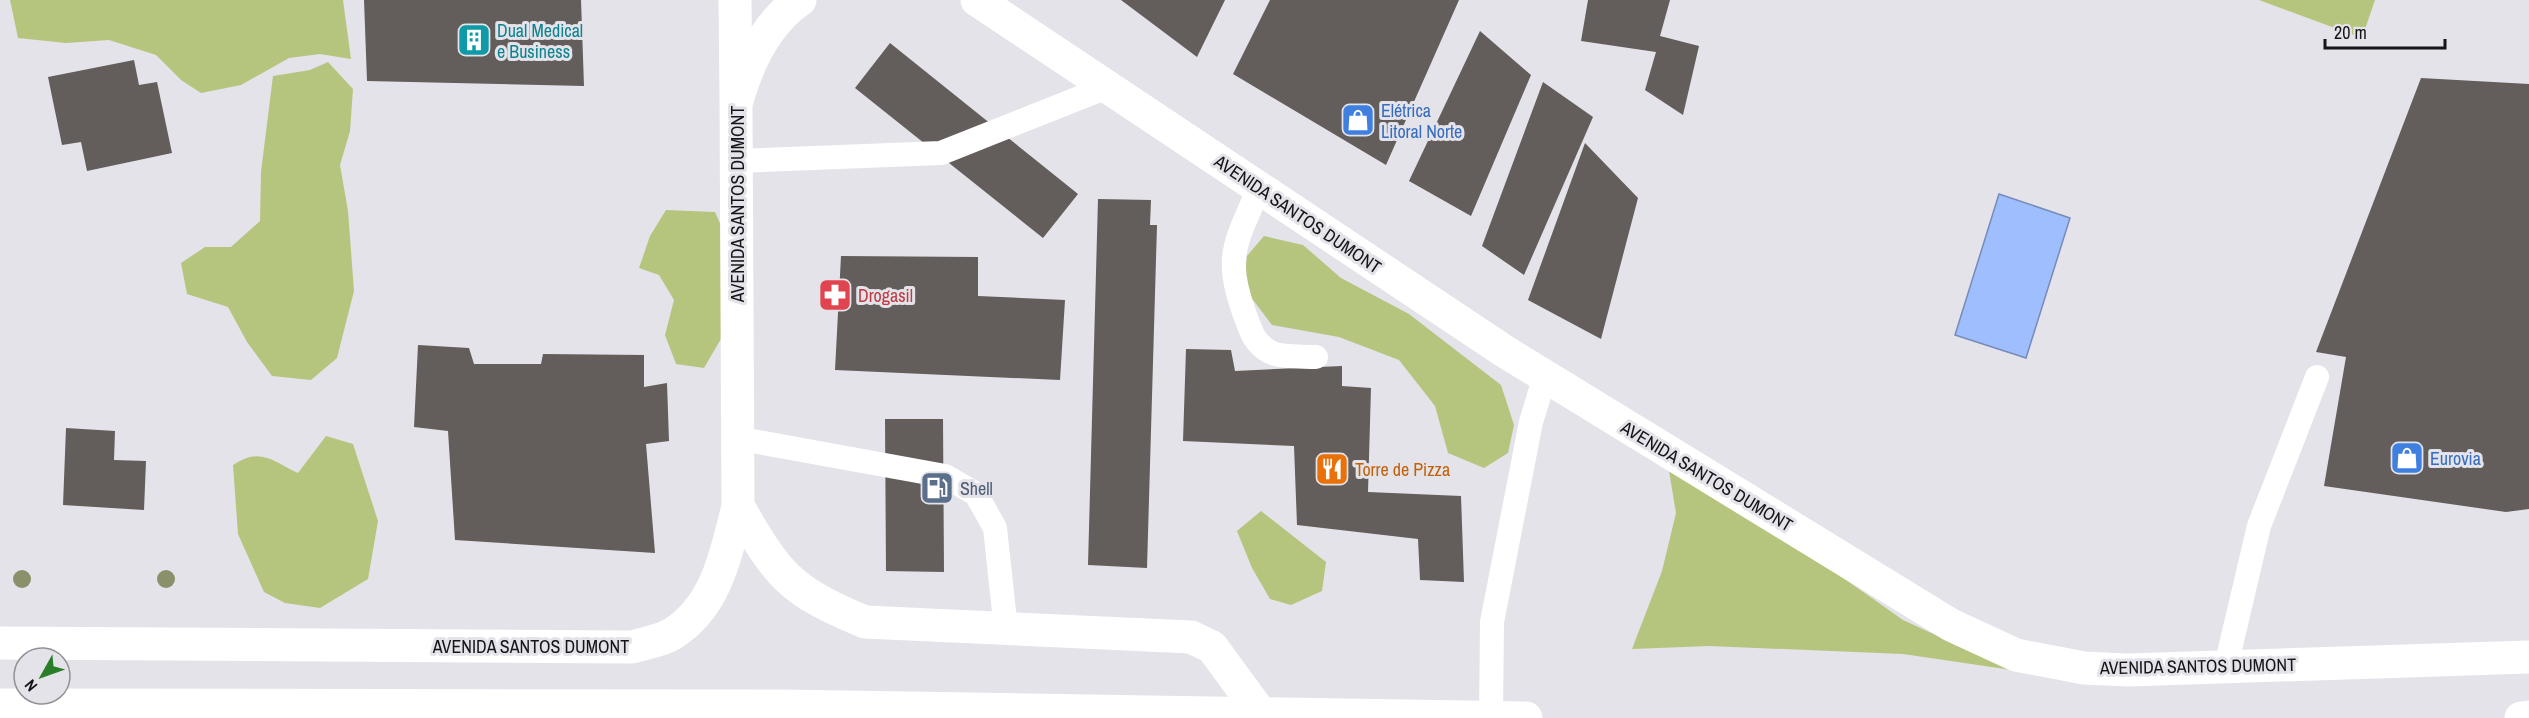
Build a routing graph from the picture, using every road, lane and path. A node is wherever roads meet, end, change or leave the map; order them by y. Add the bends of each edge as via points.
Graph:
1 (735, 0) edge
2 (800, 0) edge
3 (977, 0) edge
4 (1107, 87) junction
5 (736, 104) junction
6 (736, 161) junction
7 (1259, 188) junction
8 (1316, 357) dead end
9 (1545, 376) junction
10 (2317, 377) dead end
11 (736, 438) junction
12 (738, 506) junction
13 (1006, 630) junction
14 (0, 643) edge
15 (2529, 657) edge
16 (2226, 666) junction
17 (0, 705) edge
18 (1261, 714) junction
19 (1491, 717) edge
20 (2529, 717) edge
21 (1526, 718) edge
22 (2521, 718) edge

1 - 5 main road
2 - 5 main road, AVENIDA SANTOS DUMONT via 779,19 757,50
3 - 4 main road, AVENIDA SANTOS DUMONT
4 - 6 lane via 940,153
4 - 7 main road, AVENIDA SANTOS DUMONT
5 - 6 main road, AVENIDA SANTOS DUMONT
6 - 11 main road, AVENIDA SANTOS DUMONT
7 - 8 lane via 1234,247 1232,275 1241,304 1255,342 1272,353
7 - 9 main road, AVENIDA SANTOS DUMONT
9 - 16 main road, AVENIDA SANTOS DUMONT via 1951,625 2016,655 2084,668
9 - 19 lane via 1531,422 1492,622
10 - 16 lane via 2259,526
11 - 12 main road, AVENIDA SANTOS DUMONT
11 - 13 lane via 945,476 976,494 995,528
12 - 13 main road via 762,549 785,579 819,603 865,622
12 - 14 main road, AVENIDA SANTOS DUMONT via 722,571 702,610 671,635 632,647
13 - 18 main road via 1191,637 1212,647
15 - 16 main road, AVENIDA SANTOS DUMONT
17 - 18 main road via 782,706
18 - 19 main road
19 - 21 main road
20 - 22 main road

